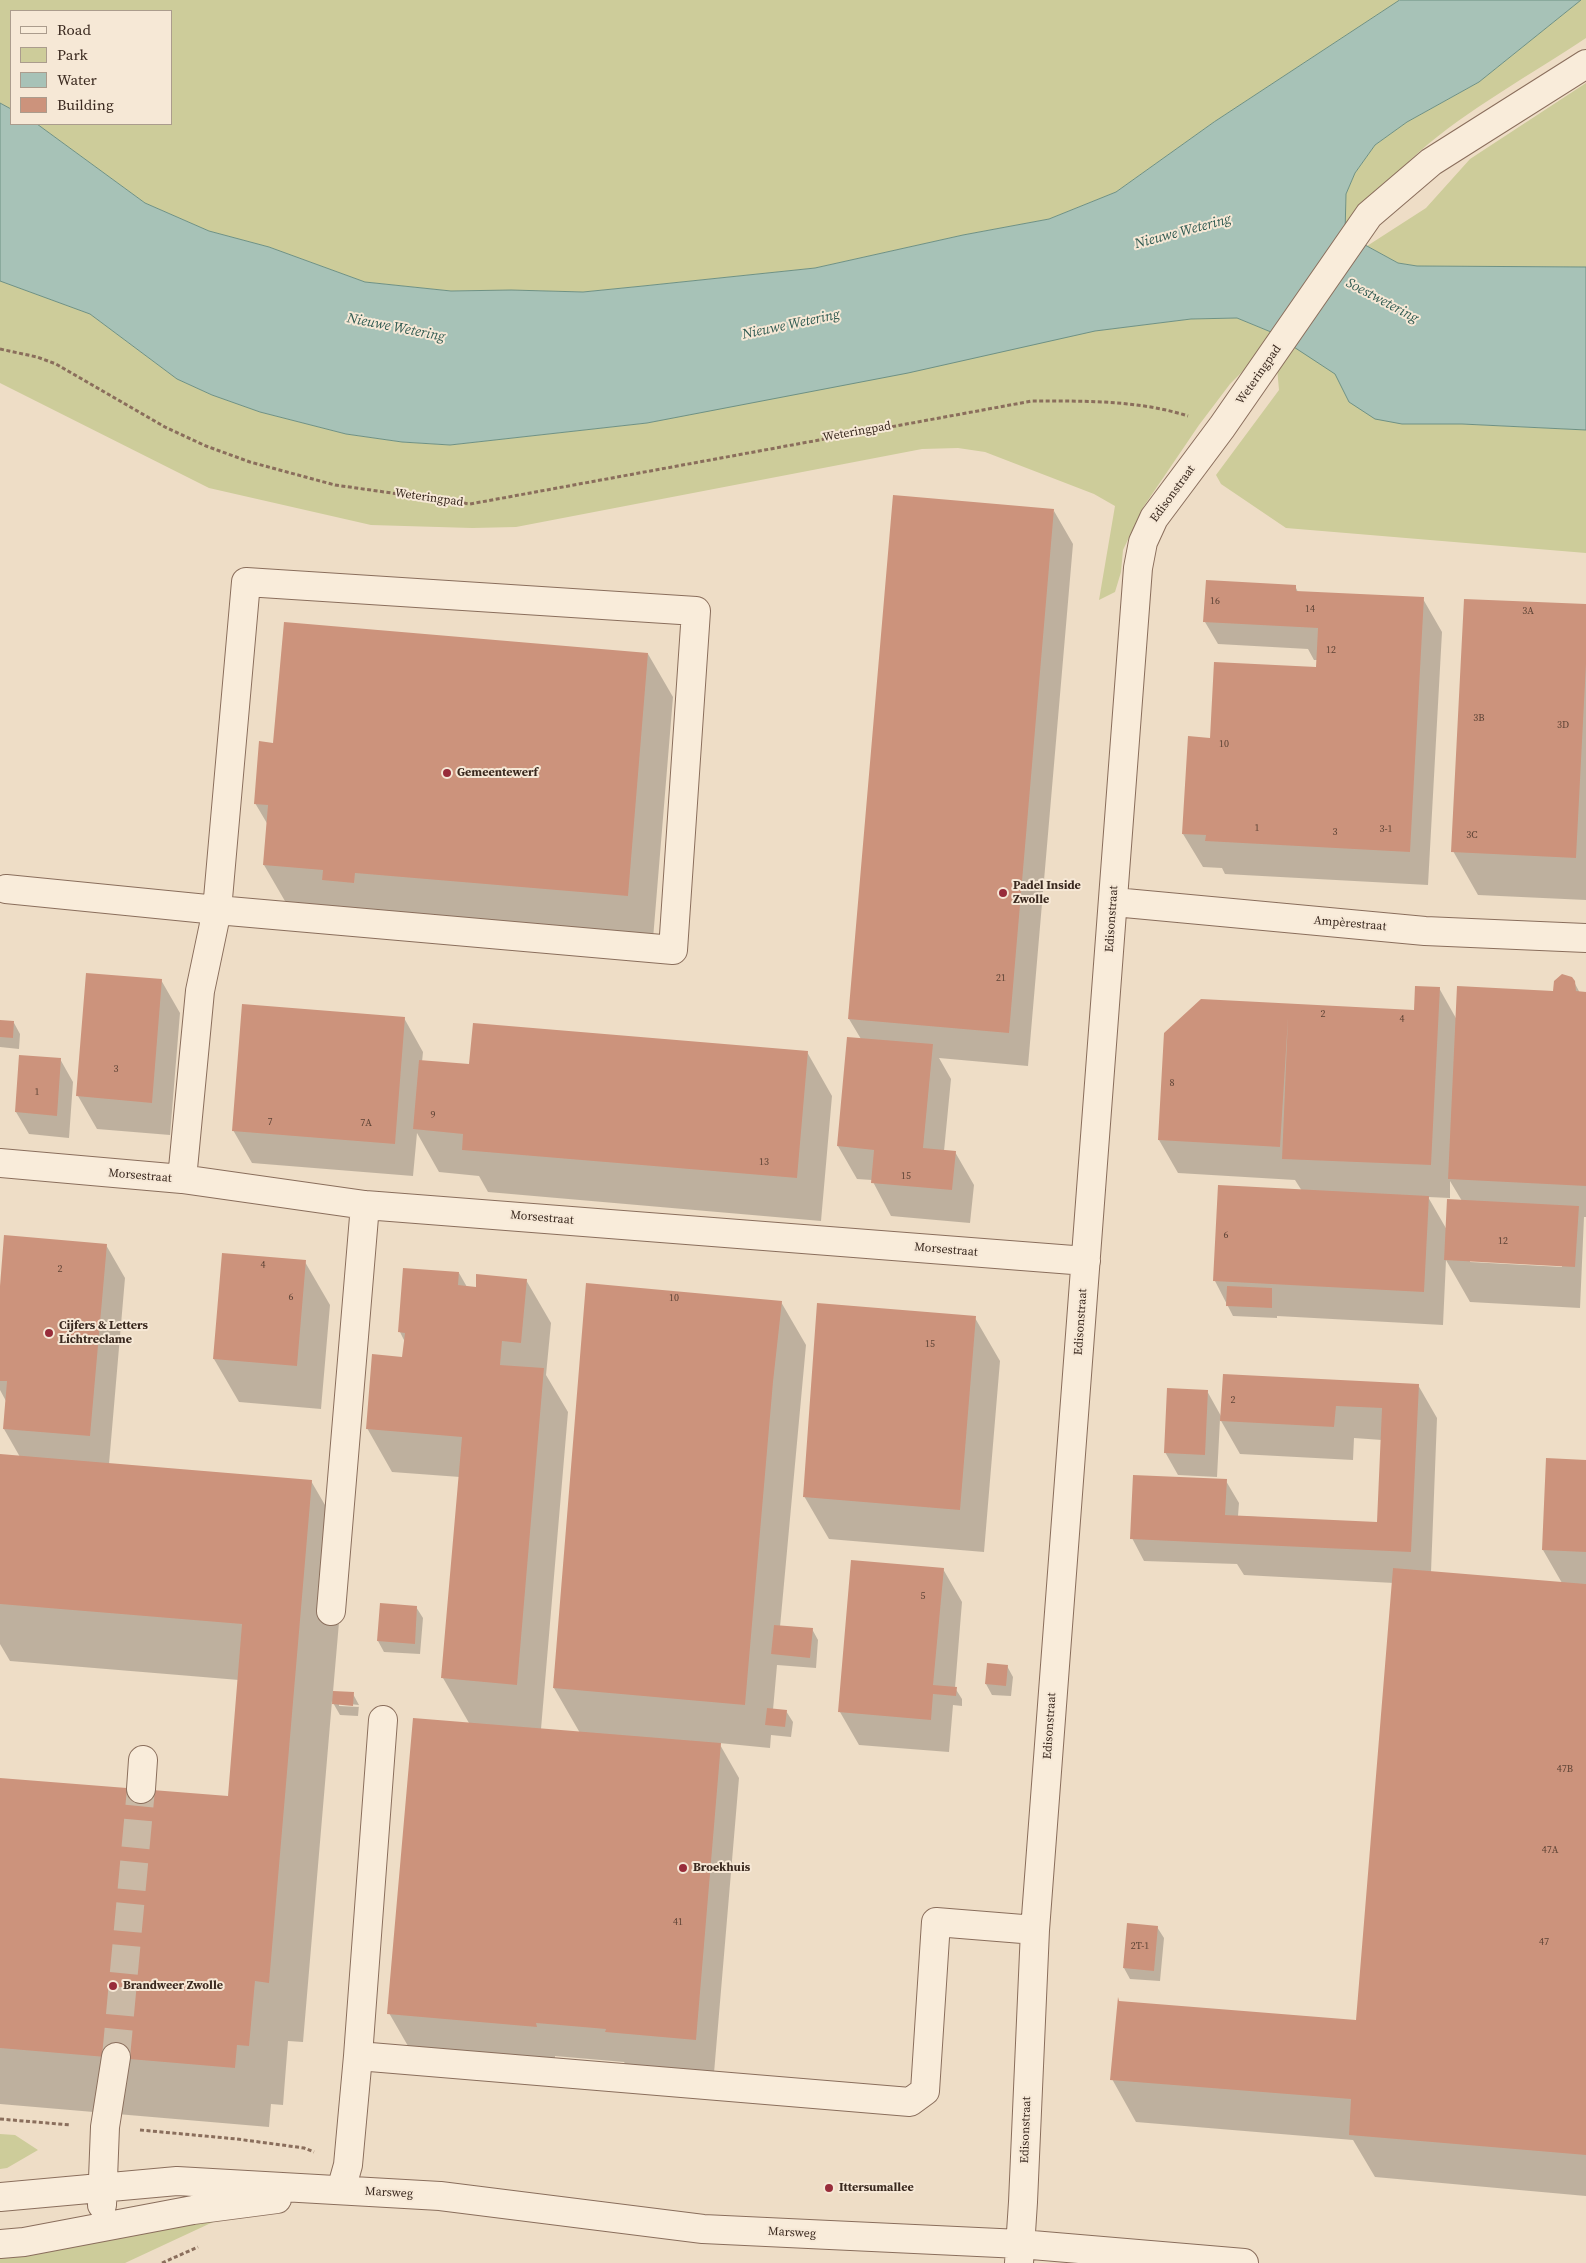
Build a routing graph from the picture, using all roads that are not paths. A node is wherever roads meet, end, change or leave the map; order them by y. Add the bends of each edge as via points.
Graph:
1 (1586, 64) edge
2 (1222, 427) joint
3 (6, 889) dead end
4 (1114, 902) junction
5 (217, 910) junction
6 (1586, 938) edge
7 (0, 1163) edge
8 (182, 1179) junction
9 (365, 1205) junction
10 (1086, 1261) junction
11 (331, 1611) dead end
12 (383, 1720) dead end
13 (143, 1760) dead end
14 (141, 1789) tunnel mouth
15 (1035, 1930) junction
16 (358, 2056) junction
17 (116, 2058) tunnel mouth
18 (345, 2178) junction
19 (101, 2188) junction
20 (0, 2197) edge
21 (104, 2227) junction
22 (0, 2244) edge
23 (1020, 2253) edge
24 (1244, 2263) edge

1 - 2 street, Weteringpad via 1431,162 1369,215
2 - 4 street, Edisonstraat via 1154,518 1143,542 1138,568
3 - 5 street
4 - 6 street, Ampèrestraat via 1424,931
4 - 10 street, Edisonstraat
5 - 5 street via 246,582 696,612 673,950
5 - 8 street via 200,991
7 - 8 street, Morsestraat
8 - 9 street, Morsestraat
9 - 10 street, Morsestraat
9 - 11 street
10 - 15 street, Edisonstraat
12 - 16 street
13 - 14 street
15 - 16 street via 936,1922 925,2091 910,2102
15 - 23 street, Edisonstraat
16 - 18 street
17 - 19 street via 105,2127
18 - 19 street, Marsweg via 177,2181
18 - 21 street, Marsweg
18 - 23 street, Marsweg via 440,2196 703,2229
19 - 20 street, Marsweg
19 - 21 street
21 - 22 street, Marsweg
23 - 24 street, Marsweg

